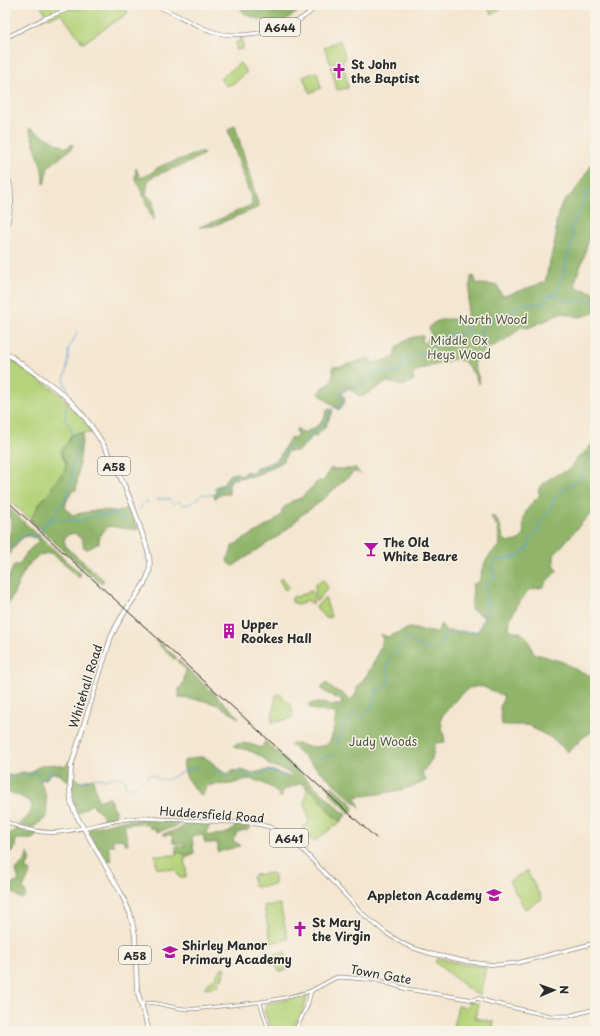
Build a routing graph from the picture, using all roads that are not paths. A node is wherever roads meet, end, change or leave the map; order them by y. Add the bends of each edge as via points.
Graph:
1 (80, 5) edge
2 (155, 5) edge
3 (319, 5) edge
4 (5, 38) edge
5 (5, 167) edge
6 (5, 240) edge
7 (5, 352) edge
8 (5, 821) edge
9 (83, 828) junction
10 (595, 943) edge
11 (311, 991) junction
12 (260, 1003) junction
13 (140, 1004) junction
14 (595, 1009) edge
15 (149, 1031) edge
16 (269, 1031) edge
17 (295, 1031) edge

1 - 4 main road via 45,18
2 - 3 main road, A644 via 212,31 230,35 261,33 290,25
5 - 6 street via 11,186 12,202
7 - 9 highway, Whitehall Road / A58 via 70,401 99,438 135,510 149,559 146,581 111,637 72,766 70,802
8 - 9 main road, Huddersfield Road / A641 via 47,832
9 - 10 main road, Huddersfield Road / A641 via 122,818 270,827 295,844 363,914 386,933 402,944 432,954 493,965 513,964
9 - 13 highway, Whitehall Road / A58 via 130,913 135,935
11 - 12 street, Town Gate
11 - 14 main road, Town Gate via 335,978 344,977 377,980 407,989 474,1000 477,998 550,1016 564,1016
11 - 17 main road
12 - 13 street, Town Gate via 191,1009 153,1002
12 - 16 street
13 - 15 highway, Whitehall Road / A58

